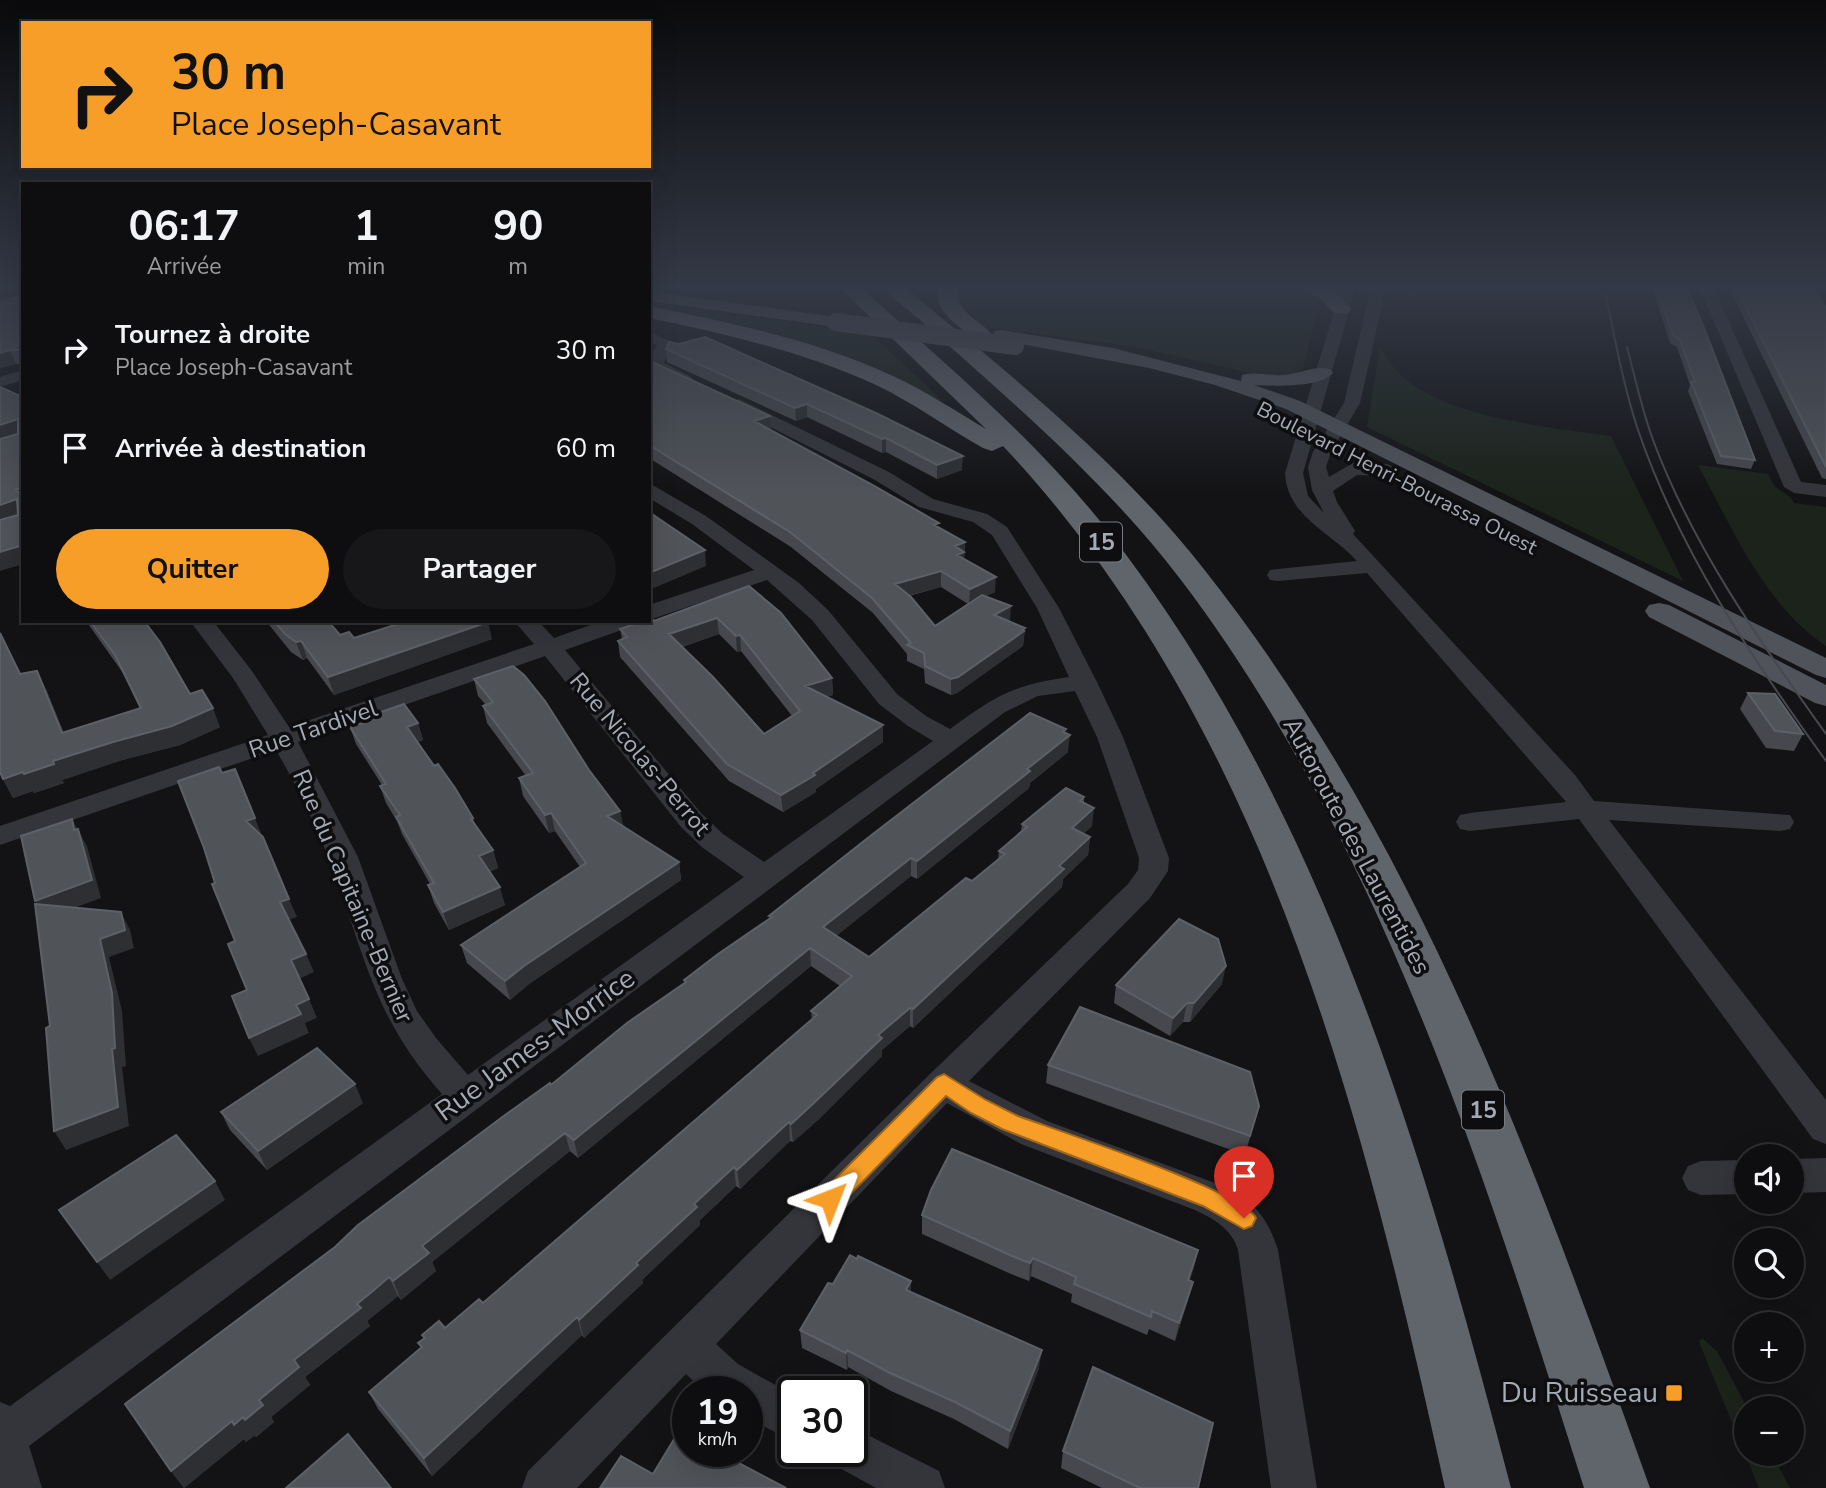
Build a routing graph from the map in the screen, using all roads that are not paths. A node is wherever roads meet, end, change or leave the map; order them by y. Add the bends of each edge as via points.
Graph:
1 (659, 355) edge
2 (819, 355) edge
3 (920, 355) edge
4 (971, 355) edge
5 (1015, 355) edge
6 (1024, 355) edge
7 (1120, 355) edge
8 (1328, 355) edge
9 (1361, 355) edge
10 (1736, 355) edge
11 (1323, 373) junction
12 (1196, 374) junction
13 (702, 387) edge
14 (727, 398) edge
15 (1309, 421) junction
16 (1334, 433) junction
17 (1039, 469) junction
18 (1388, 470) junction
19 (651, 490) edge
20 (1322, 490) junction
21 (1826, 491) edge
22 (1135, 508) junction
23 (1352, 543) junction
24 (1373, 566) junction
25 (769, 572) junction
26 (1278, 575) dead end
27 (651, 612) edge
28 (203, 623) edge
29 (527, 623) edge
30 (619, 623) edge
31 (549, 647) junction
32 (1826, 669) edge
33 (1086, 682) junction
34 (1826, 697) edge
35 (284, 739) junction
36 (951, 740) junction
37 (1586, 809) junction
38 (1470, 822) dead end
39 (1780, 822) dead end
40 (0, 836) edge
41 (765, 877) junction
42 (944, 1083) junction
43 (465, 1096) junction
44 (1826, 1128) edge
45 (1826, 1175) edge
46 (1804, 1176) edge
47 (1734, 1177) edge
48 (1701, 1178) dead end
49 (686, 1345) junction
50 (720, 1376) edge
51 (1, 1434) edge
52 (868, 1459) edge
53 (19, 1488) edge
54 (545, 1488) edge
55 (922, 1488) edge
56 (1294, 1488) edge
57 (1478, 1488) edge
58 (1617, 1488) edge

1 - 13 street via 659,368
2 - 17 highway via 922,400
3 - 17 highway, 15
4 - 22 highway, Autoroute des Laurentides / 15
5 - 22 highway
6 - 15 main road, Boulevard Henri-Bourassa Ouest via 1157,374
7 - 12 main road, Boulevard Henri-Bourassa Ouest
8 - 11 street
9 - 16 street via 1352,403
10 - 21 street via 1794,487
11 - 12 main road via 1276,382
11 - 15 street
12 - 15 main road, Boulevard Henri-Bourassa Ouest
14 - 33 street via 926,503 994,525 1035,586
15 - 16 main road, Boulevard Henri-Bourassa Ouest
15 - 23 street via 1294,473 1297,493 1315,515
16 - 18 main road, Boulevard Henri-Bourassa Ouest
16 - 20 street via 1317,467
16 - 32 main road, Boulevard Henri-Bourassa Ouest
17 - 57 highway, 15 via 1095,534 1157,621 1219,727 1281,857 1332,984 1371,1099 1423,1272
18 - 20 street via 1353,469
18 - 34 main road, Boulevard Henri-Bourassa Ouest
19 - 25 street
20 - 23 street
22 - 58 highway, Autoroute des Laurentides / 15 via 1211,599 1285,708 1388,898 1489,1126
23 - 24 street
24 - 26 street
24 - 37 street
25 - 27 street
25 - 36 street via 820,615 888,699
28 - 35 street, Rue du Capitaine-Bernier
29 - 31 street, Rue Nicolas-Perrot
30 - 31 street, Rue Tardivel
31 - 35 street, Rue Tardivel
31 - 41 street, Rue Nicolas-Perrot via 701,831
33 - 36 street, Rue James-Morrice via 1020,693
33 - 42 street via 1152,851 1153,872
35 - 40 street, Rue Tardivel
35 - 43 street, Rue du Capitaine-Bernier via 342,857 403,1016
36 - 41 street, Rue James-Morrice
37 - 38 street
37 - 39 street
37 - 44 street
41 - 43 street, Rue James-Morrice
42 - 49 street
42 - 56 street via 1010,1122 1211,1199 1244,1218 1258,1250
43 - 51 street, Rue James-Morrice
45 - 46 street
47 - 48 street
49 - 50 street
49 - 54 street
51 - 53 street
52 - 55 street

